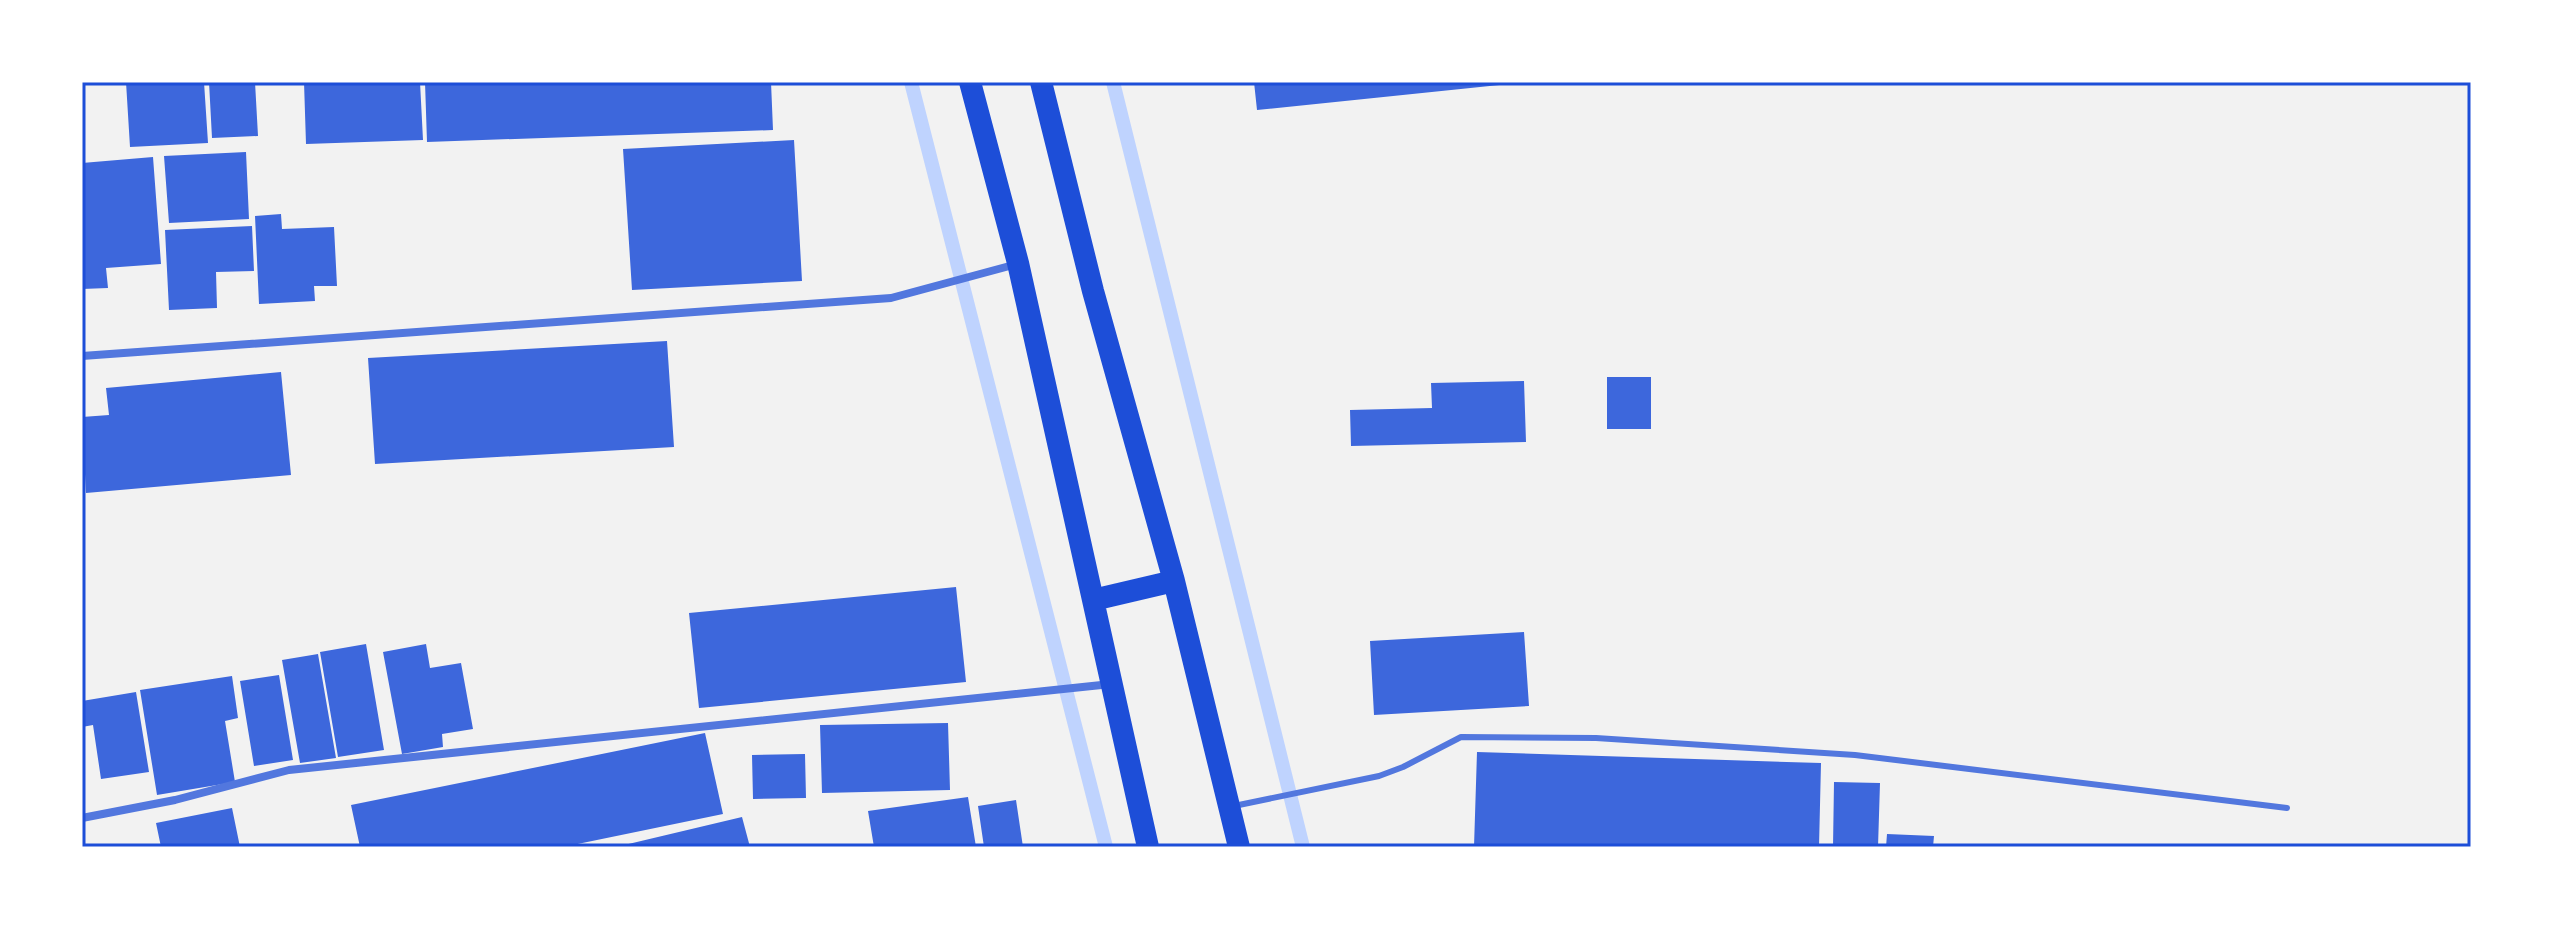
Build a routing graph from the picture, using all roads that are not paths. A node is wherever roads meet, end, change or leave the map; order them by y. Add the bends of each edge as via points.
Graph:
1 (970, 82) edge
2 (1041, 82) edge
3 (1018, 263) junction
4 (82, 356) edge
5 (1174, 581) junction
6 (1093, 600) junction
7 (1112, 684) junction
8 (1229, 807) junction
9 (2287, 808) dead end
10 (82, 818) edge
11 (1148, 847) edge
12 (1239, 847) edge

1 - 3 highway
2 - 5 highway
3 - 4 street via 891,298
3 - 6 highway
5 - 6 highway
5 - 8 highway
6 - 7 highway
7 - 10 street via 289,770
7 - 11 highway
8 - 9 lane via 1379,776 1461,737 1596,738 1855,755
8 - 12 highway

